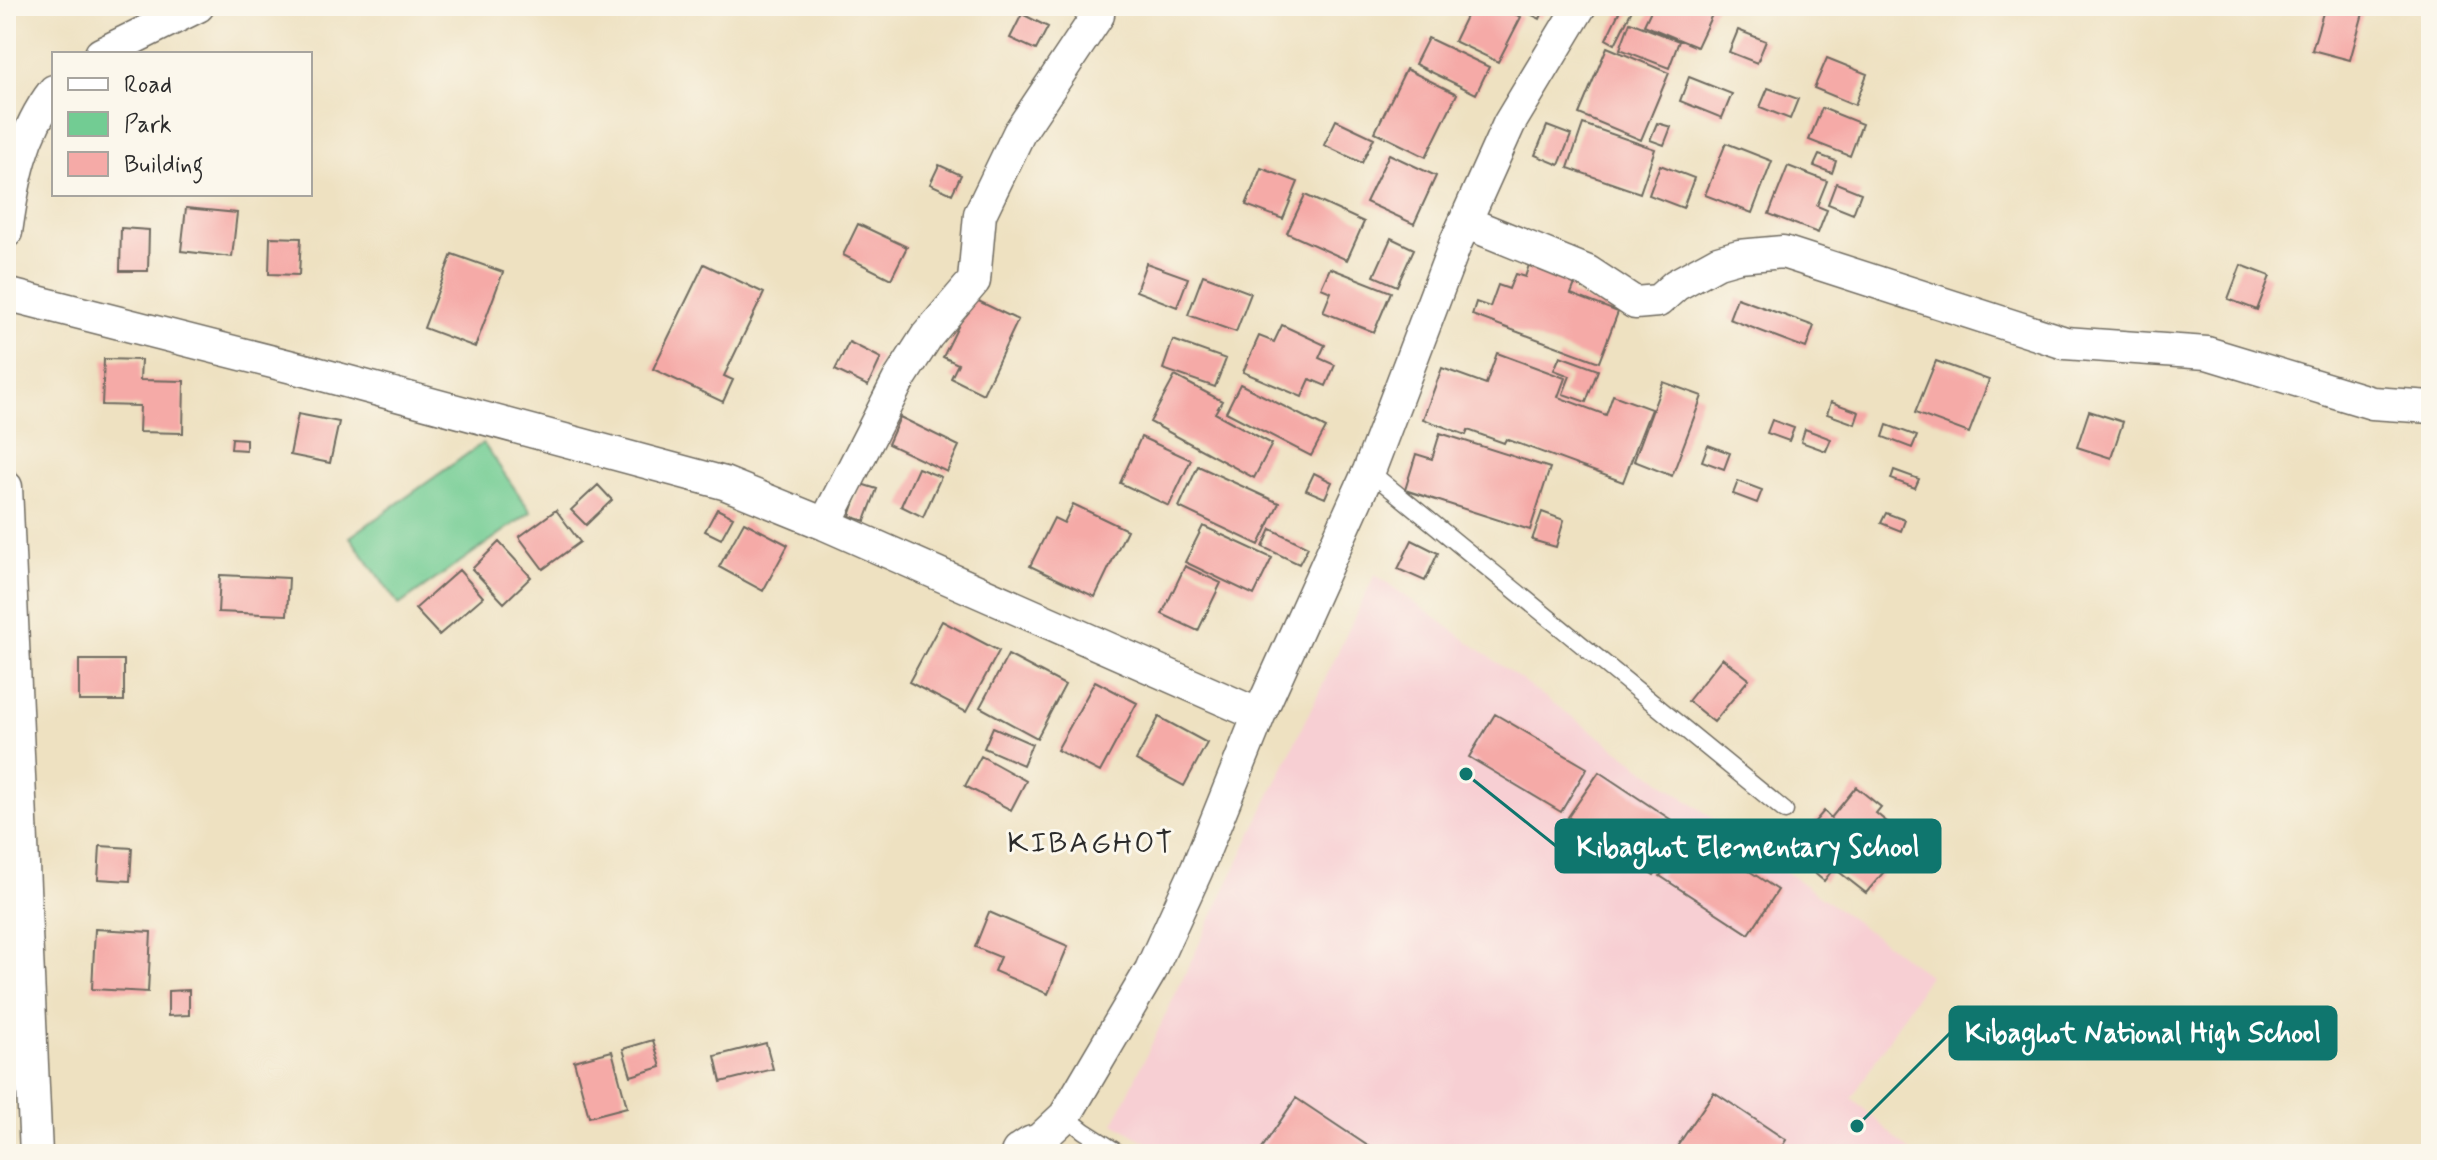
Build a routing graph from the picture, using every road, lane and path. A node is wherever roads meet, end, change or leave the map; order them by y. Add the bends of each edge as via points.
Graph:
1 (198, 6) edge
2 (1580, 6) edge
3 (1098, 15) dead end
4 (105, 52) edge
5 (52, 93) edge
6 (1465, 222) junction
7 (6, 232) edge
8 (6, 294) edge
9 (2431, 407) edge
10 (1369, 471) junction
11 (6, 487) edge
12 (825, 524) junction
13 (1259, 715) junction
14 (1785, 811) dead end
15 (1065, 1116) junction
16 (1033, 1151) edge
17 (36, 1154) edge
18 (1120, 1154) edge

1 - 4 street
2 - 6 street via 1509,124
3 - 12 street via 1019,133 980,214 974,281 927,336 898,381
5 - 7 street via 14,175
6 - 9 street via 1588,272 1635,303 1658,301 1686,278 1718,262 1783,252 2065,343 2207,353 2372,403
6 - 10 street
8 - 12 street via 617,452 724,483
10 - 13 street
10 - 14 lane
11 - 17 street
12 - 13 street
13 - 15 street via 1151,970
15 - 16 street
15 - 18 lane

